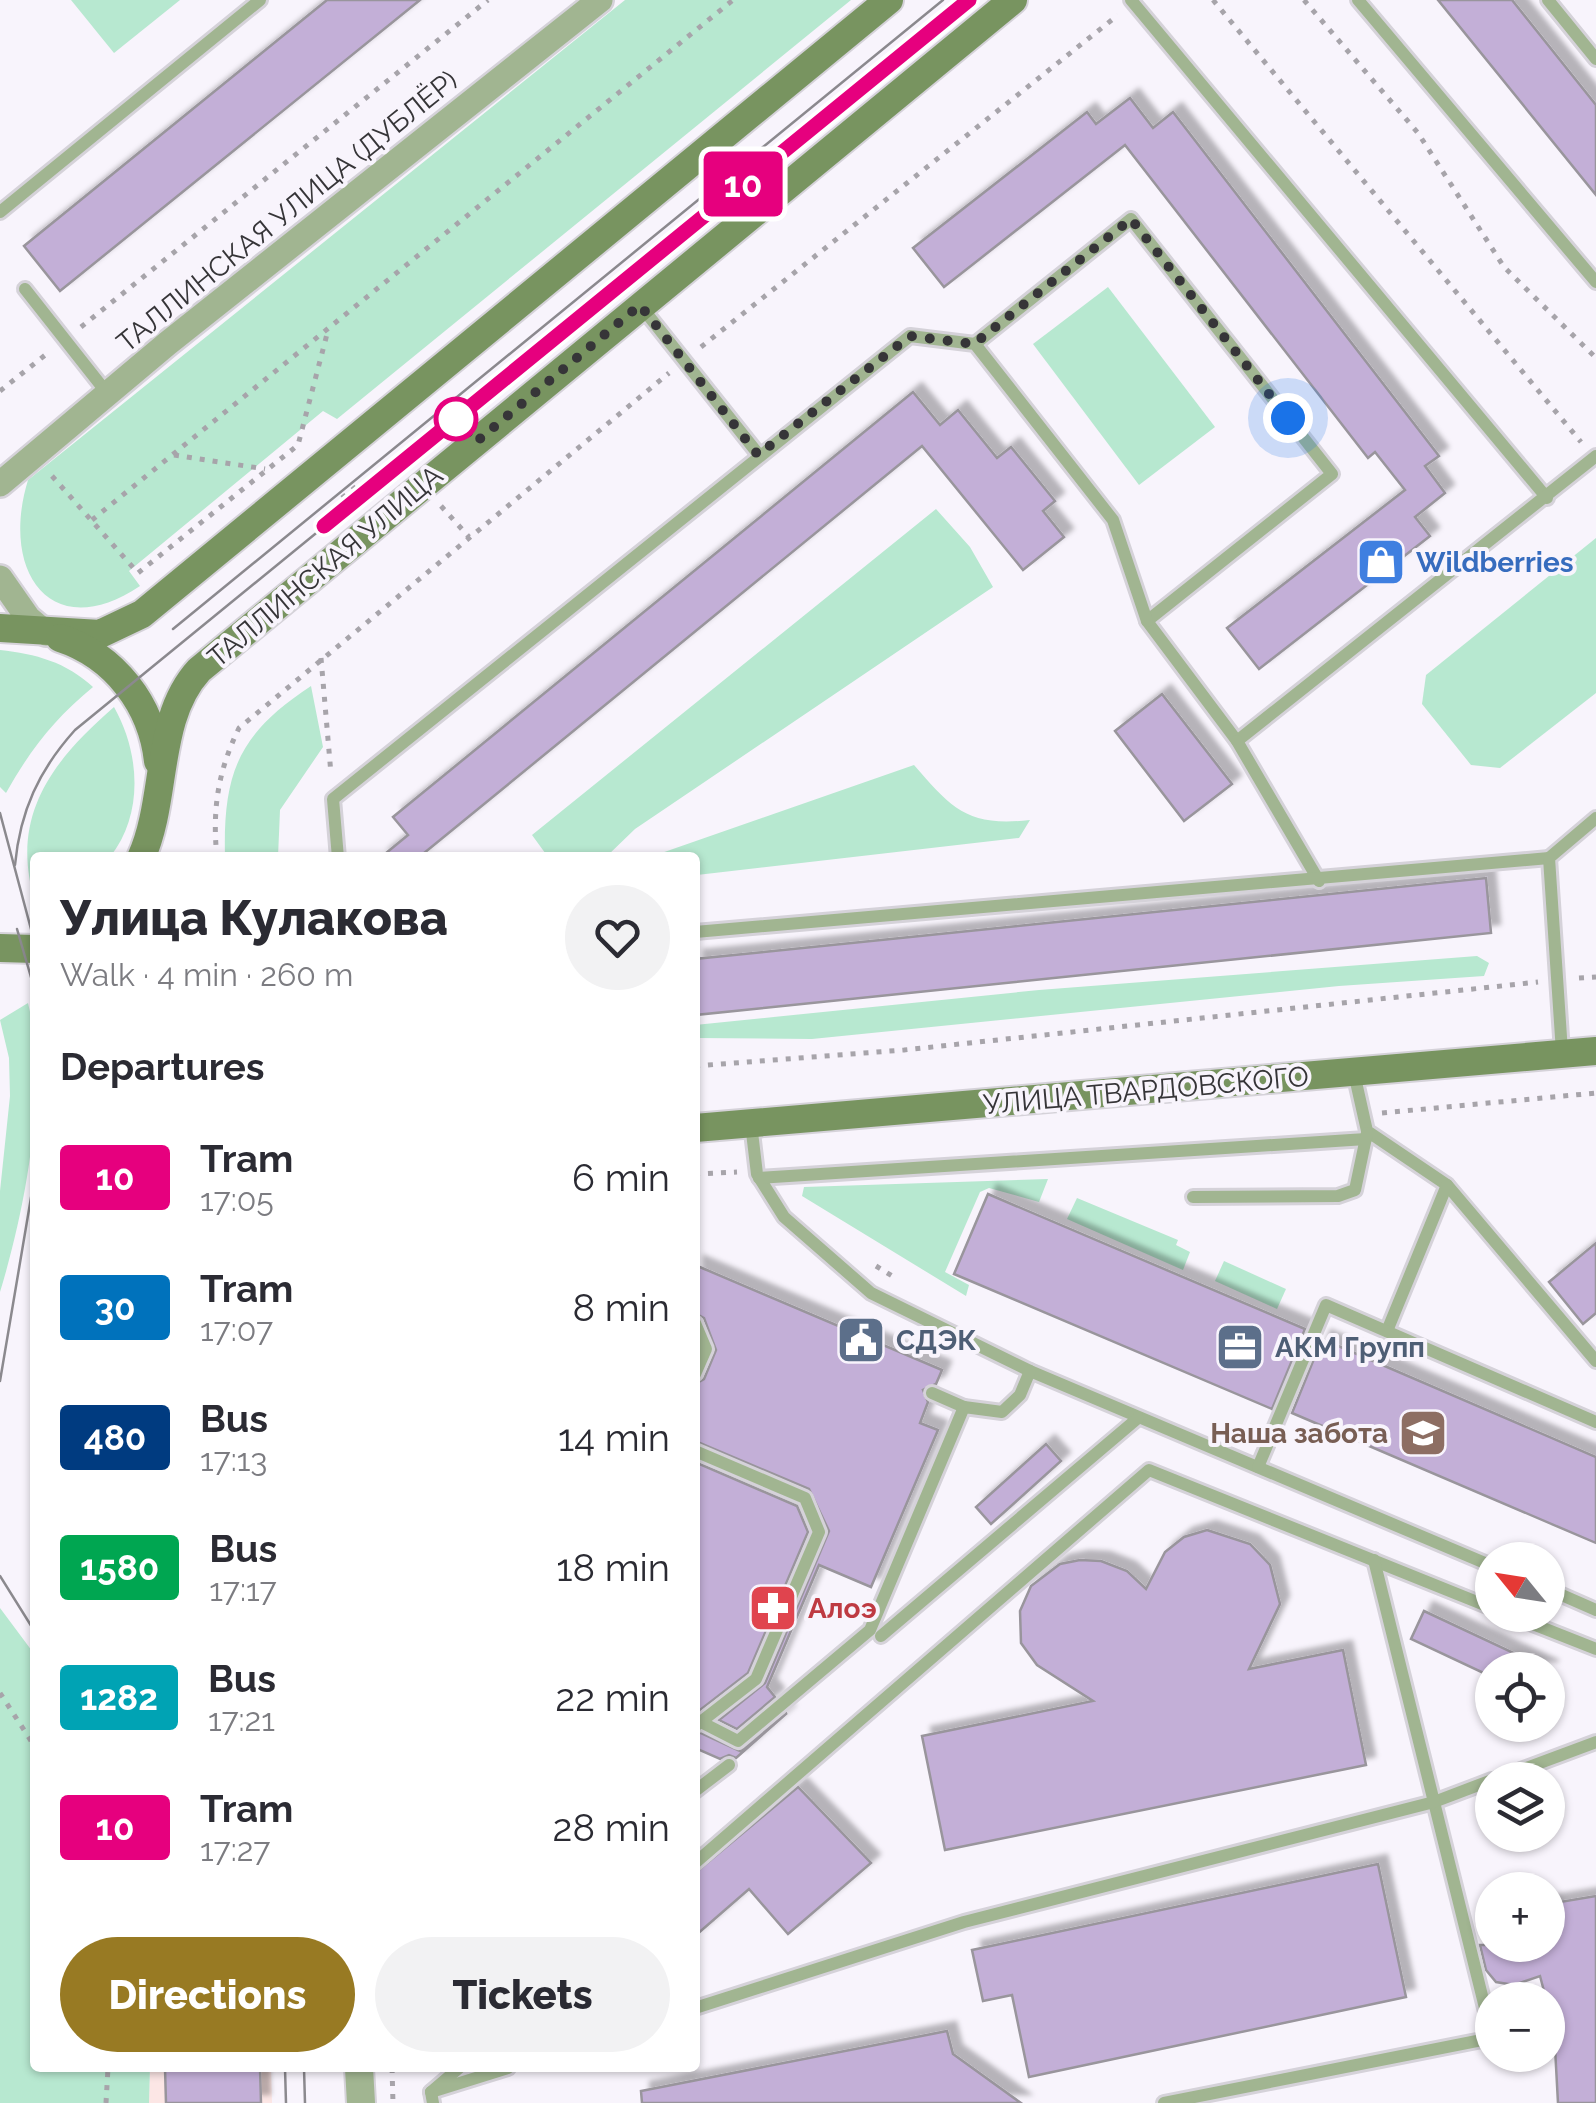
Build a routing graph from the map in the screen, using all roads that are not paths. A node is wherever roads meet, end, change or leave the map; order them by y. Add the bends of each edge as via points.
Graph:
1 (260, 0) edge
2 (600, 0) edge
3 (889, 0) edge
4 (1013, 0) edge
5 (1358, 0) edge
6 (1548, 0) edge
7 (1132, 1) edge
8 (1596, 59) edge
9 (0, 212) edge
10 (1596, 282) edge
11 (25, 289) dead end
12 (640, 305) junction
13 (974, 344) junction
14 (107, 393) junction
15 (758, 455) junction
16 (1595, 457) edge
17 (6, 478) edge
18 (1547, 498) junction
19 (0, 499) edge
20 (0, 578) edge
21 (0, 610) edge
22 (1147, 621) junction
23 (0, 628) edge
24 (46, 633) junction
25 (1236, 741) junction
26 (160, 790) junction
27 (1596, 818) edge
28 (144, 852) edge
29 (165, 852) edge
30 (337, 852) edge
31 (1549, 858) junction
32 (1320, 881) junction
33 (700, 932) edge
34 (0, 948) edge
35 (30, 948) edge
36 (1596, 1051) edge
37 (1562, 1052) junction
38 (1354, 1072) junction
39 (751, 1124) junction
40 (700, 1128) edge
41 (1366, 1135) junction
42 (759, 1178) junction
43 (1448, 1184) junction
44 (1192, 1197) dead end
45 (1388, 1331) junction
46 (700, 1335) edge
47 (1596, 1361) edge
48 (700, 1363) edge
49 (1030, 1371) junction
50 (932, 1394) dead end
51 (964, 1407) junction
52 (1138, 1418) junction
53 (1596, 1422) edge
54 (700, 1454) edge
55 (1258, 1467) junction
56 (1475, 1559) edge
57 (1374, 1560) junction
58 (1565, 1597) edge
59 (1475, 1601) edge
60 (1596, 1610) edge
61 (1552, 1632) edge
62 (882, 1636) dead end
63 (1596, 1650) edge
64 (700, 1720) edge
65 (700, 1723) edge
66 (1596, 1742) edge
67 (1542, 1762) edge
68 (729, 1765) dead end
69 (700, 1787) edge
70 (1475, 1787) edge
71 (1434, 1802) junction
72 (700, 1859) edge
73 (1478, 1982) edge
74 (700, 2006) edge
75 (1475, 2040) edge
76 (360, 2072) edge
77 (456, 2072) edge
78 (498, 2072) edge
79 (432, 2098) edge
80 (361, 2103) edge
81 (1164, 2103) edge

1 - 9 lane
2 - 14 street, ТАЛЛИНСКАЯ УЛИЦА (ДУБЛЁР)
3 - 24 main road, ТАЛЛИНСКАЯ УЛИЦА via 142,614 100,634
4 - 12 main road, ТАЛЛИНСКАЯ УЛИЦА
5 - 10 lane
6 - 8 lane
7 - 18 lane
11 - 14 lane
12 - 15 lane
12 - 26 main road, ТАЛЛИНСКАЯ УЛИЦА via 199,670 174,710
13 - 15 lane via 910,336
13 - 22 lane via 1113,520
13 - 22 lane via 1131,219 1332,474
14 - 17 street, ТАЛЛИНСКАЯ УЛИЦА (ДУБЛЁР)
15 - 30 lane via 333,799
16 - 18 lane
17 - 19 street, ТАЛЛИНСКАЯ УЛИЦА (ДУБЛЁР)
18 - 25 lane
20 - 24 street
21 - 24 main road
22 - 25 lane
23 - 24 main road, ТАЛЛИНСКАЯ УЛИЦА
24 - 26 main road, ТАЛЛИНСКАЯ УЛИЦА via 93,654 138,698 154,732
25 - 32 lane
26 - 28 main road, ТАЛЛИНСКАЯ УЛИЦА
26 - 29 main road
27 - 31 lane
31 - 32 lane
31 - 37 lane
32 - 33 lane
34 - 35 main road
36 - 37 main road, УЛИЦА ТВАРДОВСКОГО
37 - 38 main road, УЛИЦА ТВАРДОВСКОГО
38 - 39 main road, УЛИЦА ТВАРДОВСКОГО
38 - 41 lane
39 - 40 main road, УЛИЦА ТВАРДОВСКОГО
39 - 42 lane
41 - 42 lane
41 - 43 lane
41 - 44 lane via 1355,1190 1338,1196
42 - 49 lane via 784,1217 871,1293
43 - 45 lane
43 - 47 lane
45 - 53 lane
45 - 55 lane via 1326,1306
46 - 48 lane via 706,1350
49 - 51 lane via 1020,1396 1002,1412
49 - 52 lane
50 - 51 lane
51 - 65 lane via 870,1630 738,1741
52 - 55 lane
52 - 62 lane
54 - 64 lane via 805,1498 818,1532 756,1679
55 - 56 lane
57 - 59 lane
57 - 71 lane
57 - 72 lane via 1150,1470
58 - 60 lane
61 - 63 lane
66 - 67 lane
68 - 69 lane
70 - 71 lane
71 - 73 lane
71 - 74 lane via 964,1922
75 - 81 lane
76 - 80 street
77 - 79 lane
78 - 79 lane

